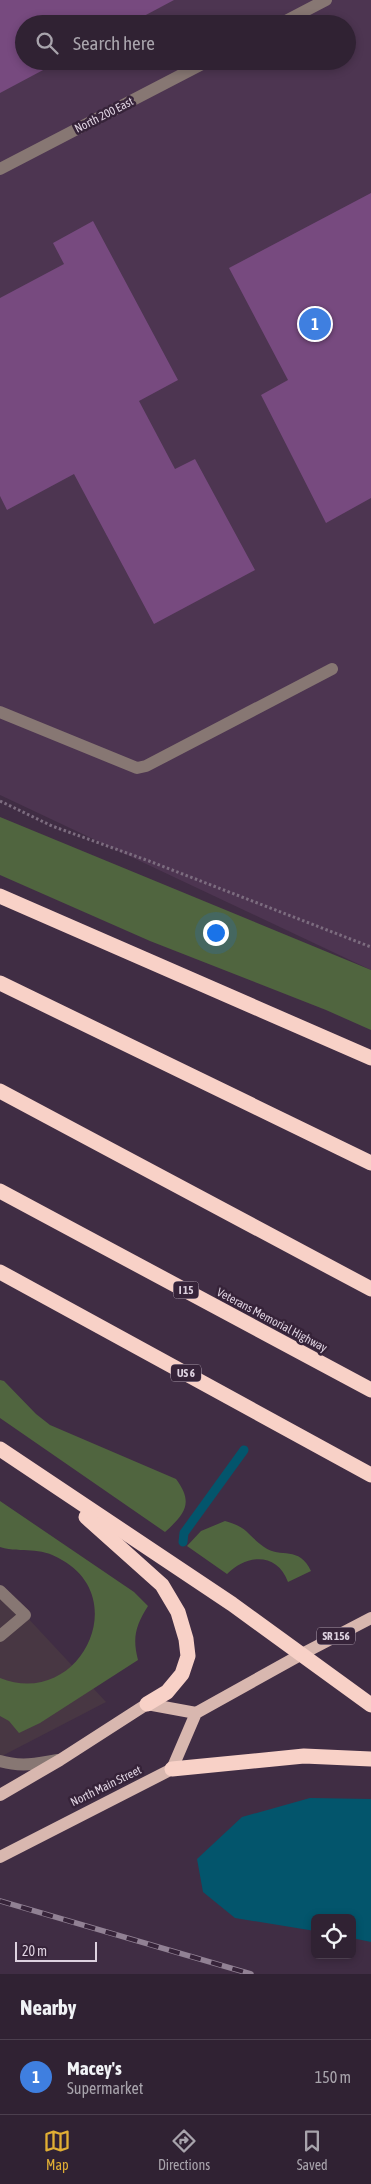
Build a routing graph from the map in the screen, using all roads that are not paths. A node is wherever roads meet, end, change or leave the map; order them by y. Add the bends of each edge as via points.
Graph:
1 (326, 0) edge
2 (297, 15) edge
3 (191, 70) edge
4 (0, 169) edge
5 (332, 669) dead end
6 (0, 712) edge
7 (0, 896) edge
8 (0, 983) edge
9 (371, 1058) edge
10 (0, 1091) edge
11 (371, 1163) edge
12 (0, 1191) edge
13 (0, 1272) edge
14 (371, 1289) edge
15 (371, 1390) edge
16 (0, 1450) edge
17 (371, 1475) edge
18 (56, 1488) junction
19 (0, 1592) edge
20 (371, 1618) edge
21 (0, 1636) edge
22 (302, 1654) junction
23 (147, 1704) junction
24 (371, 1705) edge
25 (196, 1713) junction
26 (371, 1759) edge
27 (60, 1760) junction
28 (0, 1761) edge
29 (172, 1769) junction
30 (0, 1795) edge
31 (0, 1857) edge

1 - 2 street
3 - 4 street, North 200 East
5 - 6 street via 137,768
7 - 9 highway
8 - 11 highway
10 - 14 highway
12 - 15 highway, Veterans Memorial Highway / I 15
13 - 17 highway, US 6
16 - 18 highway
18 - 22 highway
18 - 23 highway via 162,1585 178,1612 188,1656 182,1674 167,1692
19 - 21 street via 26,1615
20 - 22 main road, SR 156
22 - 24 highway
22 - 25 main road
23 - 25 main road
23 - 27 main road
25 - 29 main road
26 - 29 highway via 304,1756
27 - 28 street via 33,1764
27 - 30 main road
29 - 31 main road, North Main Street

